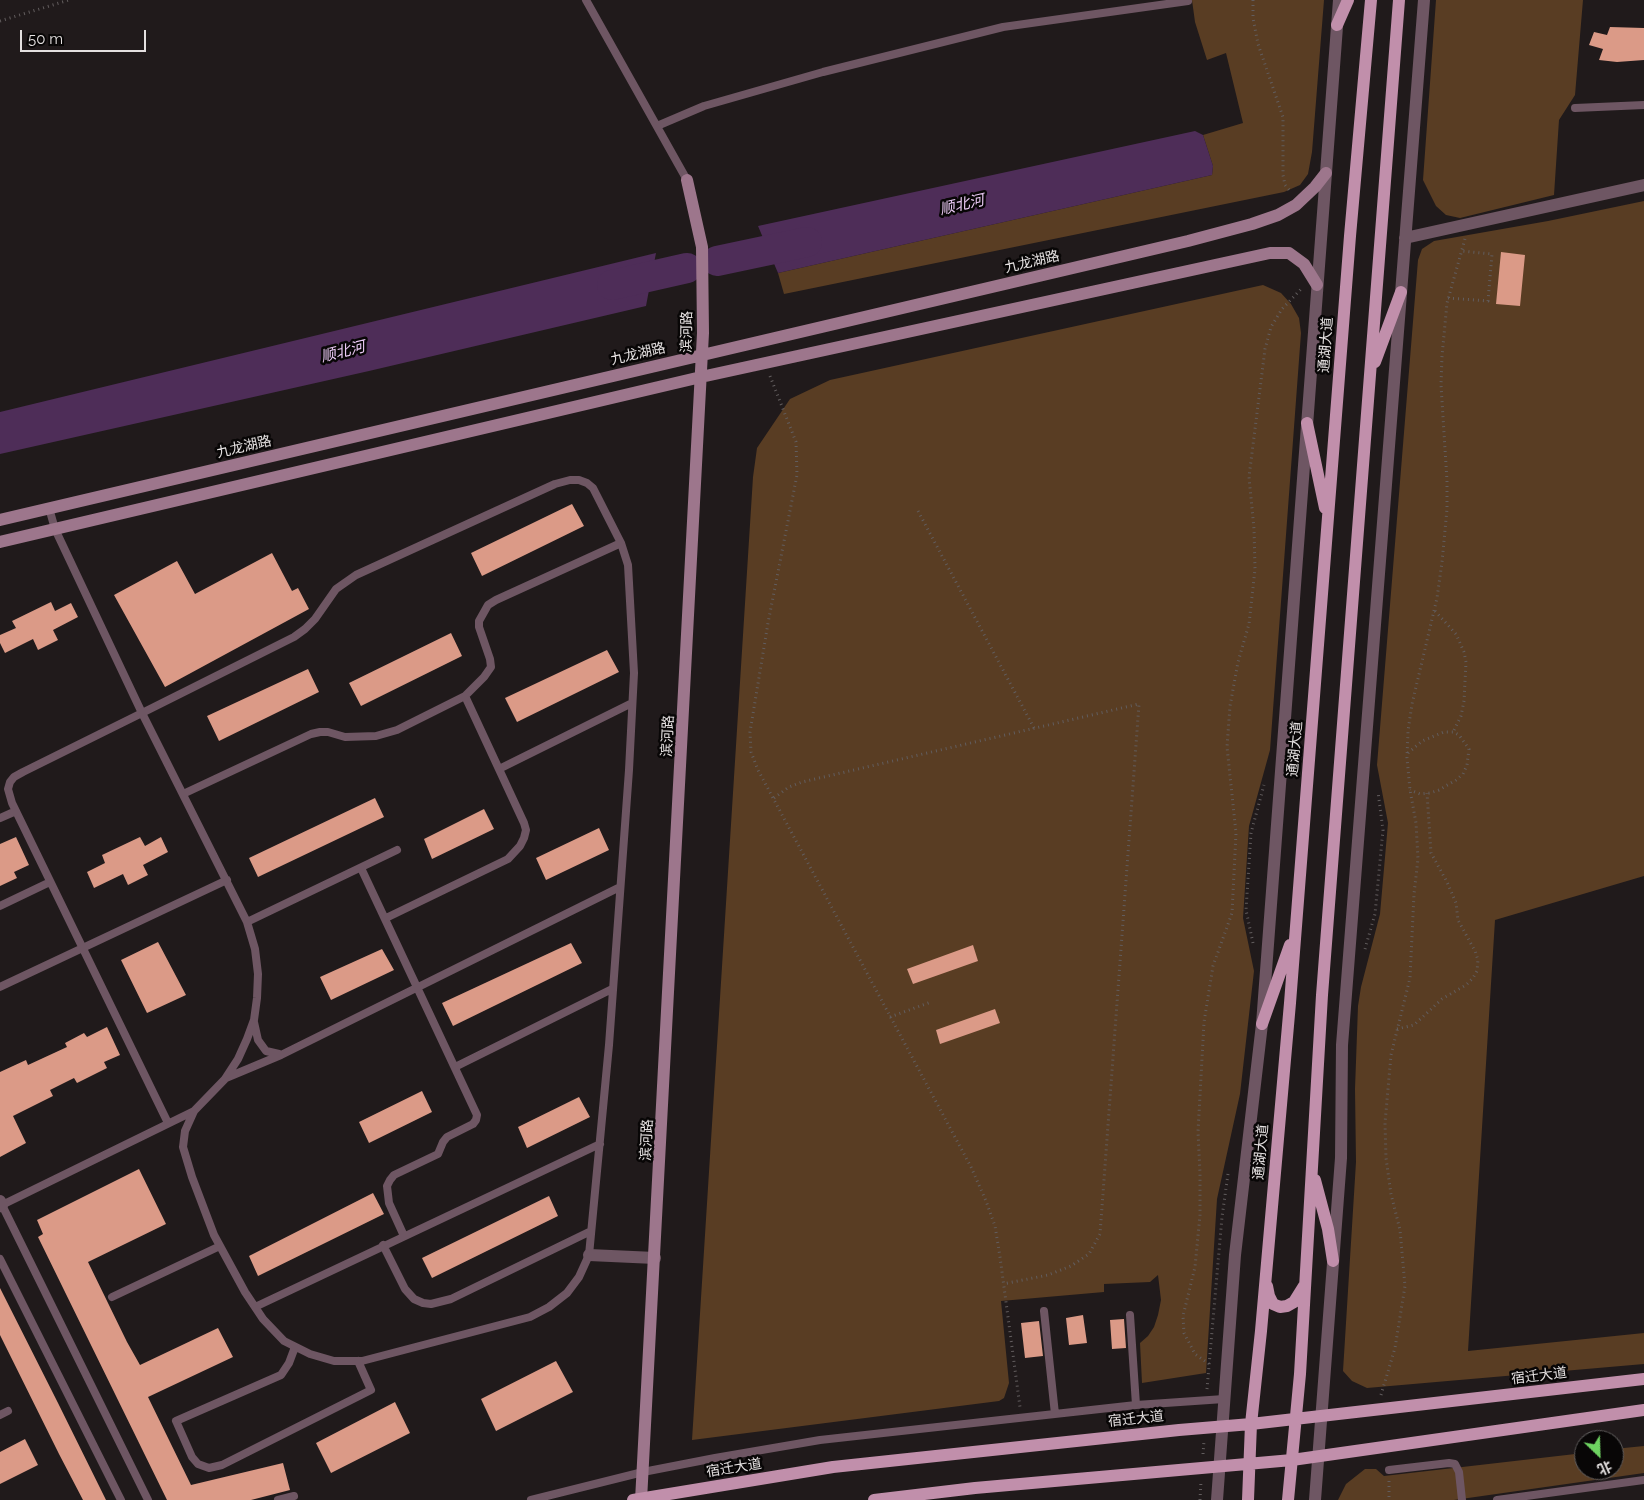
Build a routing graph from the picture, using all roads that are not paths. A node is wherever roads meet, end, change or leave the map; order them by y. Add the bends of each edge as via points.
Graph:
1 (586, 0) edge
2 (1339, 0) edge
3 (1348, 0) edge
4 (1372, 0) edge
5 (1399, 0) edge
6 (1424, 0) edge
7 (1188, 2) dead end
8 (1337, 25) junction
9 (1644, 105) edge
10 (1575, 108) dead end
11 (657, 126) junction
12 (1326, 173) junction
13 (687, 180) joint
14 (1644, 185) edge
15 (1405, 238) junction
16 (1313, 283) junction
17 (1401, 292) junction
18 (702, 355) junction
19 (701, 377) junction
20 (1370, 378) junction
21 (1307, 423) junction
22 (49, 508) junction
23 (0, 520) edge
24 (1328, 522) junction
25 (55, 529) junction
26 (0, 542) edge
27 (621, 543) junction
28 (465, 696) junction
29 (632, 703) junction
30 (142, 713) junction
31 (498, 769) junction
32 (183, 794) junction
33 (16, 811) junction
34 (0, 818) edge
35 (397, 850) dead end
36 (361, 868) junction
37 (227, 880) junction
38 (50, 882) junction
39 (620, 887) junction
40 (0, 906) edge
41 (386, 918) junction
42 (247, 922) junction
43 (1295, 932) junction
44 (83, 948) junction
45 (0, 987) edge
46 (418, 987) junction
47 (612, 989) junction
48 (254, 1020) junction
49 (1262, 1024) junction
50 (281, 1055) junction
51 (455, 1068) junction
52 (225, 1079) junction
53 (194, 1111) junction
54 (168, 1123) junction
55 (600, 1144) junction
56 (1312, 1169) junction
57 (1, 1205) edge
58 (591, 1232) junction
59 (404, 1236) junction
60 (383, 1245) junction
61 (220, 1246) junction
62 (589, 1255) junction
63 (655, 1258) junction
64 (0, 1259) edge
65 (1333, 1261) junction
66 (1265, 1276) junction
67 (1305, 1284) junction
68 (112, 1297) dead end
69 (255, 1307) junction
70 (1044, 1311) dead end
71 (1130, 1315) dead end
72 (295, 1347) junction
73 (358, 1361) junction
74 (1644, 1378) edge
75 (1224, 1399) junction
76 (1136, 1405) junction
77 (1644, 1410) edge
78 (1055, 1414) junction
79 (1321, 1416) junction
80 (1296, 1419) junction
81 (1251, 1424) junction
82 (1222, 1427) junction
83 (1318, 1456) junction
84 (1292, 1460) junction
85 (1248, 1465) junction
86 (1219, 1468) junction
87 (1388, 1470) dead end
88 (643, 1472) junction
89 (1644, 1480) edge
90 (294, 1496) dead end
91 (121, 1500) edge
92 (148, 1500) edge
93 (278, 1500) edge
94 (531, 1500) edge
95 (639, 1500) edge
96 (874, 1500) edge
97 (1217, 1500) edge
98 (1248, 1500) edge
99 (1288, 1500) edge
100 (1315, 1500) edge
101 (1462, 1500) edge
102 (1497, 1500) edge

1 - 11 lane, 滨河路
2 - 8 street
3 - 8 main road
4 - 24 main road, 通湖大道
5 - 20 main road
6 - 15 street
7 - 11 lane via 1003,27 704,106
8 - 12 street
9 - 10 lane
11 - 13 lane, 滨河路
12 - 16 street
12 - 18 street, 九龙湖路 via 1300,202 1278,215 1252,224
13 - 18 street, 滨河路 via 702,247
14 - 15 street
15 - 17 street
16 - 19 street via 1304,264 1288,253 1270,253
16 - 21 street
17 - 20 main road
17 - 65 street via 1342,1045 1341,1158
18 - 19 street, 滨河路
18 - 22 street, 九龙湖路
19 - 25 street
19 - 63 street, 滨河路
20 - 56 main road via 1322,995
21 - 24 main road
21 - 49 street
22 - 23 street, 九龙湖路
22 - 25 lane
24 - 43 main road, 通湖大道
25 - 26 street
25 - 30 lane
27 - 28 lane via 488,606 479,627 490,667
27 - 29 lane via 628,564 634,673
27 - 30 lane via 593,488 579,480 555,484 356,575 336,589 314,619 294,637
28 - 31 lane
28 - 32 lane via 397,730 376,736 345,737 328,732 311,734
29 - 31 lane
29 - 39 lane
30 - 32 lane
30 - 33 lane via 14,777 8,789
31 - 41 lane via 524,823 526,830 520,846 508,859
32 - 37 lane
33 - 34 lane
33 - 38 lane
35 - 36 lane
36 - 41 lane
36 - 42 lane
37 - 42 lane
37 - 44 lane
38 - 40 lane
38 - 44 lane
39 - 46 lane
39 - 47 lane
41 - 46 lane
42 - 48 lane via 258,974
43 - 49 main road
43 - 66 main road, 通湖大道
44 - 45 lane
44 - 54 lane
46 - 50 lane
46 - 51 lane
47 - 51 lane
47 - 55 lane
48 - 50 lane via 256,1034 266,1051
48 - 52 lane
49 - 75 street via 1235,1255
50 - 52 lane
51 - 59 lane via 474,1108 476,1120 447,1137 438,1154 390,1180 390,1203
52 - 53 lane
53 - 54 lane
53 - 61 lane via 185,1131 183,1147
54 - 57 lane
55 - 58 lane
55 - 59 lane
56 - 65 main road
56 - 67 main road
57 - 92 lane
58 - 60 lane via 450,1299 431,1304 414,1299 405,1289
58 - 62 lane
59 - 60 lane
60 - 69 lane
61 - 68 lane
61 - 69 lane
62 - 63 street
62 - 73 lane via 567,1293 530,1317
63 - 88 street, 滨河路
64 - 91 lane
65 - 79 street
66 - 67 main road via 1269,1296 1273,1304 1280,1307 1294,1302
66 - 81 main road, 通湖大道
67 - 80 main road
69 - 72 lane via 284,1341
70 - 78 lane
71 - 76 lane
72 - 73 lane via 334,1361
72 - 73 lane via 281,1375 176,1421 198,1464 209,1468 222,1465 371,1390
74 - 79 main road, 宿迁大道
75 - 76 lane
75 - 82 street
76 - 78 lane
77 - 83 main road
78 - 88 lane via 820,1440
79 - 80 main road, 宿迁大道
79 - 83 street
80 - 81 main road, 宿迁大道
80 - 84 main road
81 - 82 main road, 宿迁大道
81 - 85 main road, 通湖大道
82 - 86 street
82 - 95 main road, 宿迁大道 via 833,1467
83 - 84 main road
83 - 100 street
84 - 85 main road
84 - 99 main road
85 - 86 main road
85 - 98 main road, 通湖大道
86 - 96 main road via 975,1488
86 - 97 street
87 - 101 lane via 1455,1464 1460,1472
88 - 94 lane
88 - 95 street, 滨河路
89 - 102 lane
90 - 93 lane

